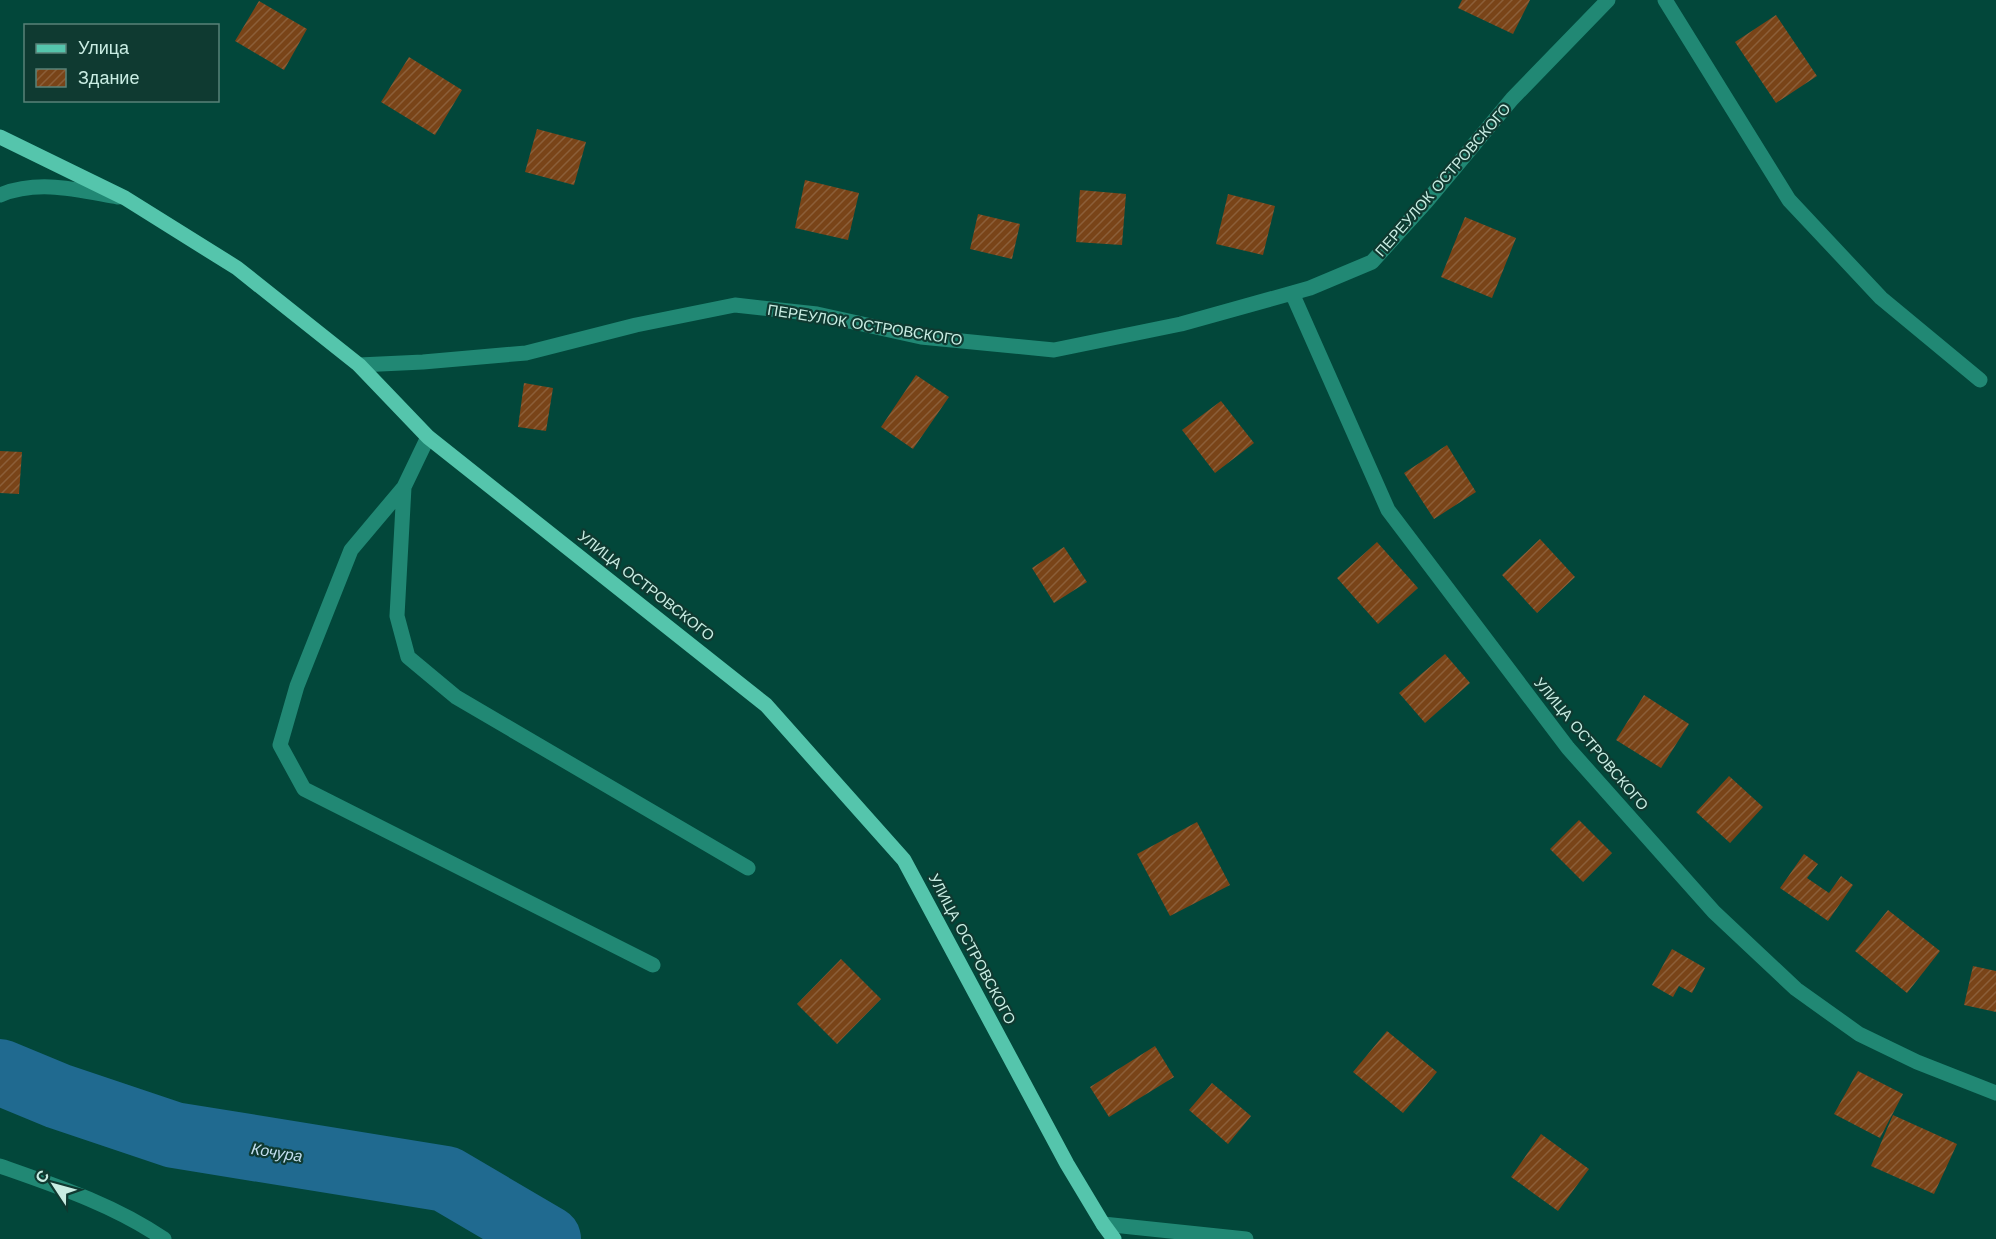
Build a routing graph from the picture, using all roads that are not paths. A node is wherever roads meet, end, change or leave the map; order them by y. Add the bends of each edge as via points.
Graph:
1 (1608, 0) edge
2 (1665, 0) edge
3 (0, 137) edge
4 (0, 195) edge
5 (126, 198) junction
6 (1292, 293) junction
7 (359, 365) junction
8 (1980, 380) dead end
9 (429, 437) junction
10 (404, 487) junction
11 (748, 868) dead end
12 (653, 964) dead end
13 (1996, 1093) edge
14 (0, 1166) edge
15 (1103, 1224) junction
16 (164, 1239) edge
17 (1114, 1239) edge
18 (1246, 1239) edge

1 - 6 street, ПЕРЕУЛОК ОСТРОВСКОГО via 1512,99 1372,262
2 - 8 street via 1789,200 1881,298
3 - 5 main road, УЛИЦА ОСТРОВСКОГО
4 - 5 street via 16,188 49,186
5 - 7 main road, УЛИЦА ОСТРОВСКОГО via 237,268
6 - 7 street, ПЕРЕУЛОК ОСТРОВСКОГО via 1181,324 1054,350 921,337 817,314 735,305 526,353
6 - 13 street, УЛИЦА ОСТРОВСКОГО via 1388,510 1568,748 1714,912 1796,988 1858,1034
7 - 9 main road, УЛИЦА ОСТРОВСКОГО
9 - 10 street
9 - 15 main road, УЛИЦА ОСТРОВСКОГО via 766,705 904,860 1066,1164
10 - 11 street via 397,616 408,657 456,697
10 - 12 street via 351,550 297,686 280,745 304,789
14 - 16 street via 77,1194 139,1222
15 - 17 main road, УЛИЦА ОСТРОВСКОГО
15 - 18 street

